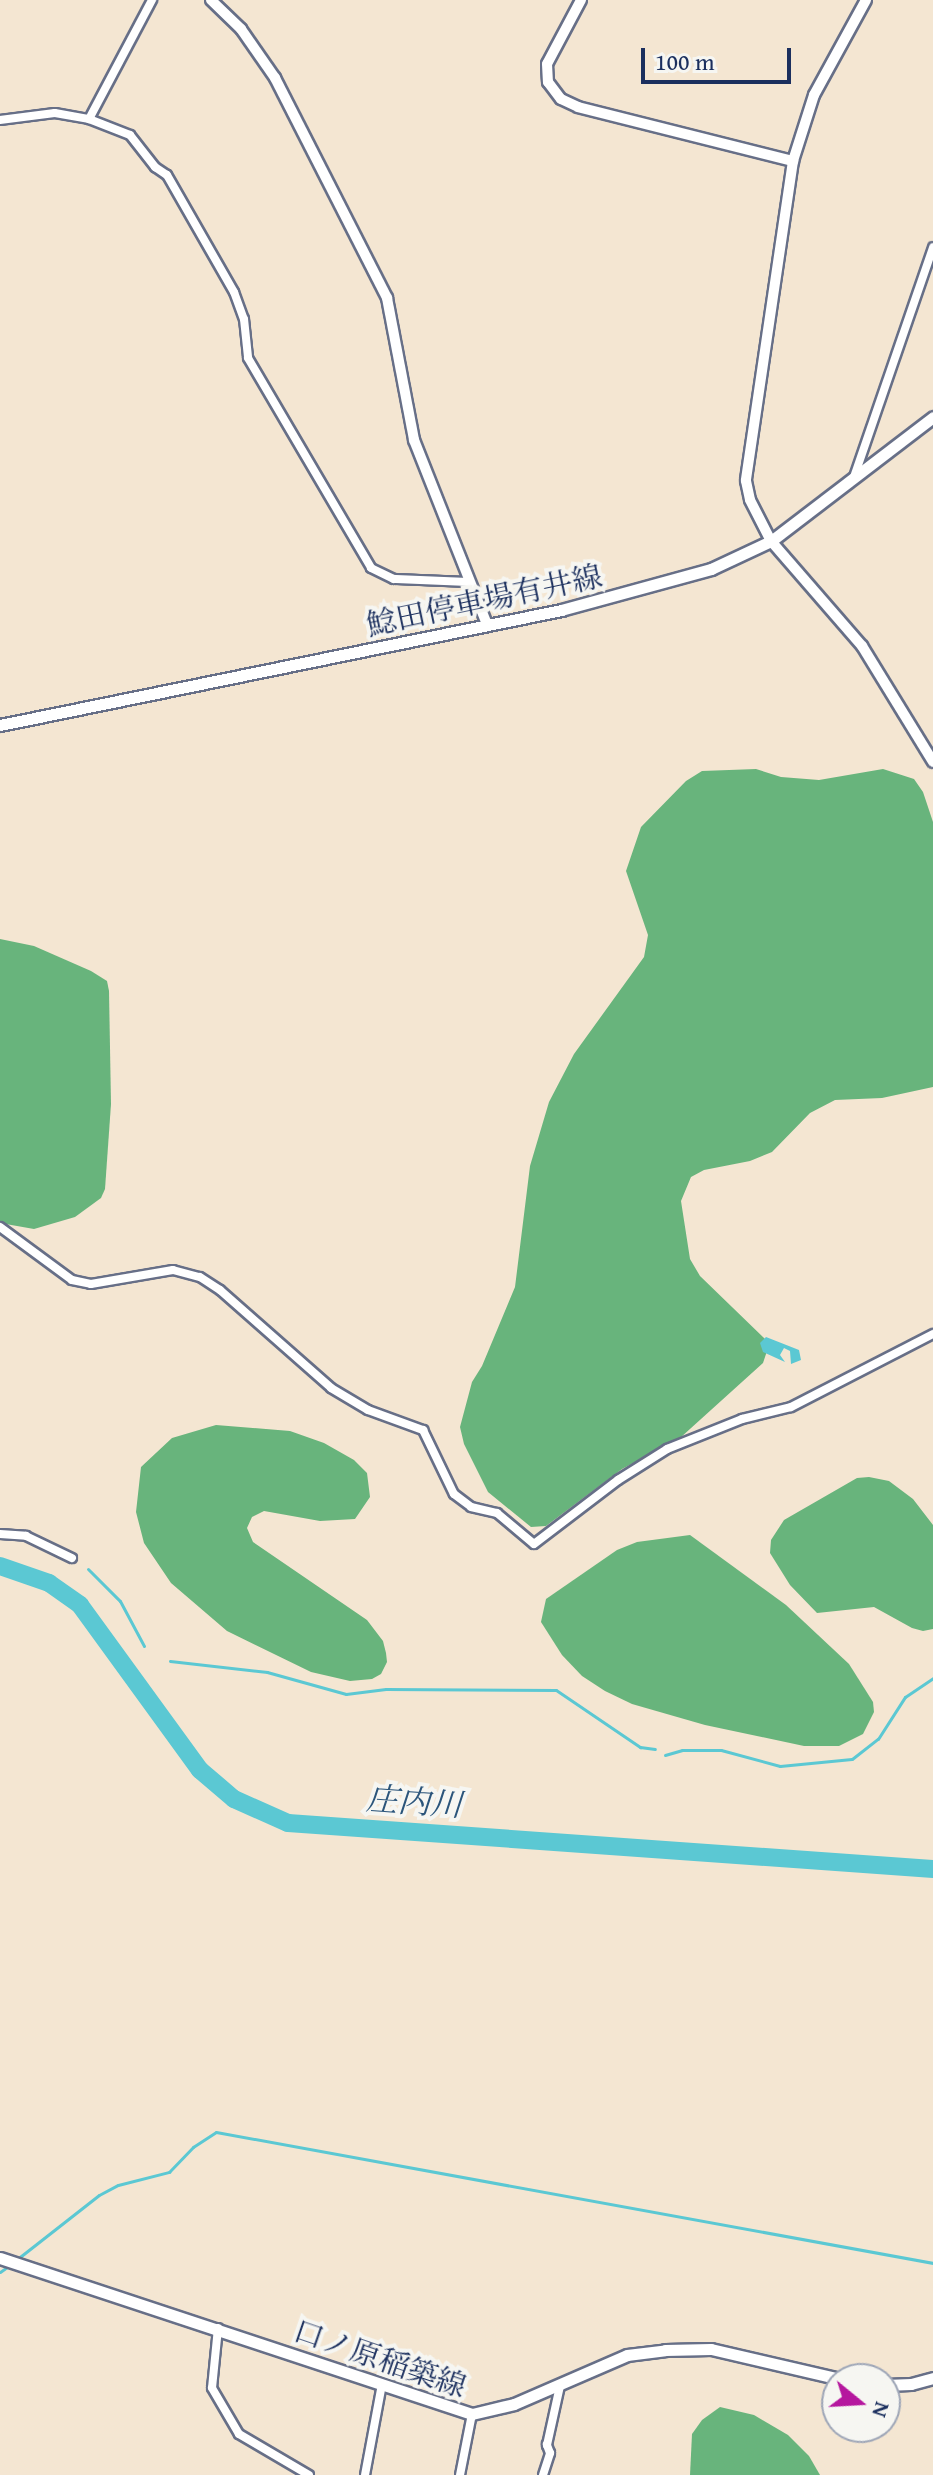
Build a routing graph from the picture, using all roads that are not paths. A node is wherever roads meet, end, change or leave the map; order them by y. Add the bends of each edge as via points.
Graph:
1 (152, 0) edge
2 (211, 0) edge
3 (581, 0) edge
4 (866, 0) edge
5 (89, 119) junction
6 (0, 120) edge
7 (793, 161) junction
8 (933, 247) edge
9 (933, 417) edge
10 (854, 478) junction
11 (771, 541) junction
12 (470, 582) junction
13 (487, 624) junction
14 (0, 725) edge
15 (933, 762) edge
16 (0, 1227) edge
17 (933, 1334) edge
18 (0, 1534) edge
19 (72, 1558) dead end
20 (0, 2258) edge
21 (218, 2328) junction
22 (821, 2374) edge
23 (933, 2378) edge
24 (382, 2384) junction
25 (901, 2384) edge
26 (560, 2386) junction
27 (472, 2414) junction
28 (309, 2475) edge
29 (365, 2475) edge
30 (460, 2475) edge
31 (543, 2475) edge

1 - 5 street
2 - 12 street via 241,29 275,78 387,298 414,440
3 - 7 street via 547,64 548,82 561,99
4 - 7 street via 814,95
5 - 6 street via 55,113
5 - 12 street via 130,135 167,175 234,292 244,319 248,358 371,568 394,579
7 - 11 street via 746,466 750,500
8 - 10 street
9 - 10 main road, 鯰田停車場有井線
10 - 11 main road, 鯰田停車場有井線
11 - 13 main road, 鯰田停車場有井線 via 663,584
11 - 15 street via 862,646
12 - 13 street
13 - 14 main road, 鯰田停車場有井線
16 - 17 street via 72,1280 91,1284 173,1270 200,1277 331,1388 368,1410 423,1430 440,1470 463,1503 497,1513 534,1544 667,1449 742,1419 791,1407
18 - 19 street via 26,1536
20 - 21 main road, 口ノ原稲築線
21 - 24 main road, 口ノ原稲築線
21 - 28 street via 212,2388 239,2434
22 - 26 main road, 口ノ原稲築線 via 745,2355 687,2349 627,2355
23 - 25 main road
24 - 27 main road, 口ノ原稲築線
24 - 29 street
26 - 27 main road, 口ノ原稲築線
26 - 31 street
27 - 30 street

